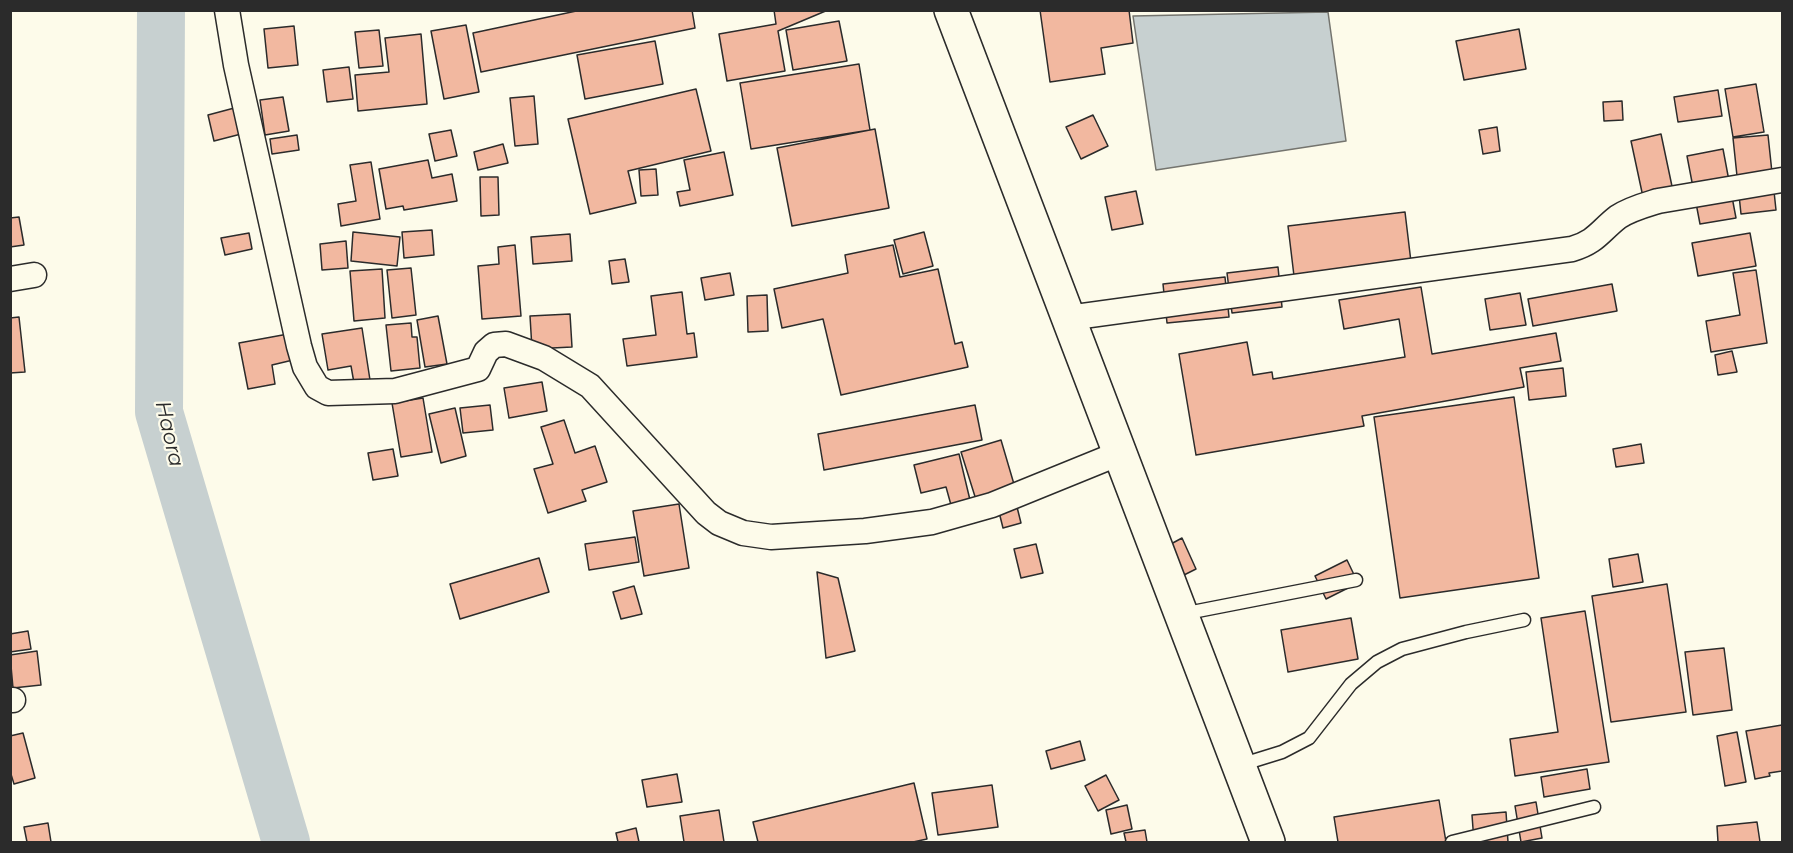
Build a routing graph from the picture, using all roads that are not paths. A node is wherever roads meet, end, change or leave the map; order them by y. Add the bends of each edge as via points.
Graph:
1 (227, 10) edge
2 (951, 10) edge
3 (1782, 180) edge
4 (34, 275) dead end
5 (10, 279) edge
6 (1068, 318) junction
7 (1120, 453) junction
8 (1356, 580) dead end
9 (1181, 614) junction
10 (1524, 620) dead end
11 (1239, 766) junction
12 (1594, 807) dead end
13 (1268, 843) edge
14 (1452, 843) edge

1 - 7 street via 299,346 317,387 328,393 395,391 478,369 486,352 494,345 506,344 544,358 590,386 719,523 743,533 771,537 865,531 963,515
2 - 6 main road
3 - 6 street via 1639,207 1620,216 1593,240 1572,249
4 - 5 street
6 - 7 main road
7 - 9 main road
8 - 9 lane
9 - 11 main road
10 - 11 lane via 1402,649 1377,662 1351,684 1310,738
11 - 13 main road
12 - 14 lane

